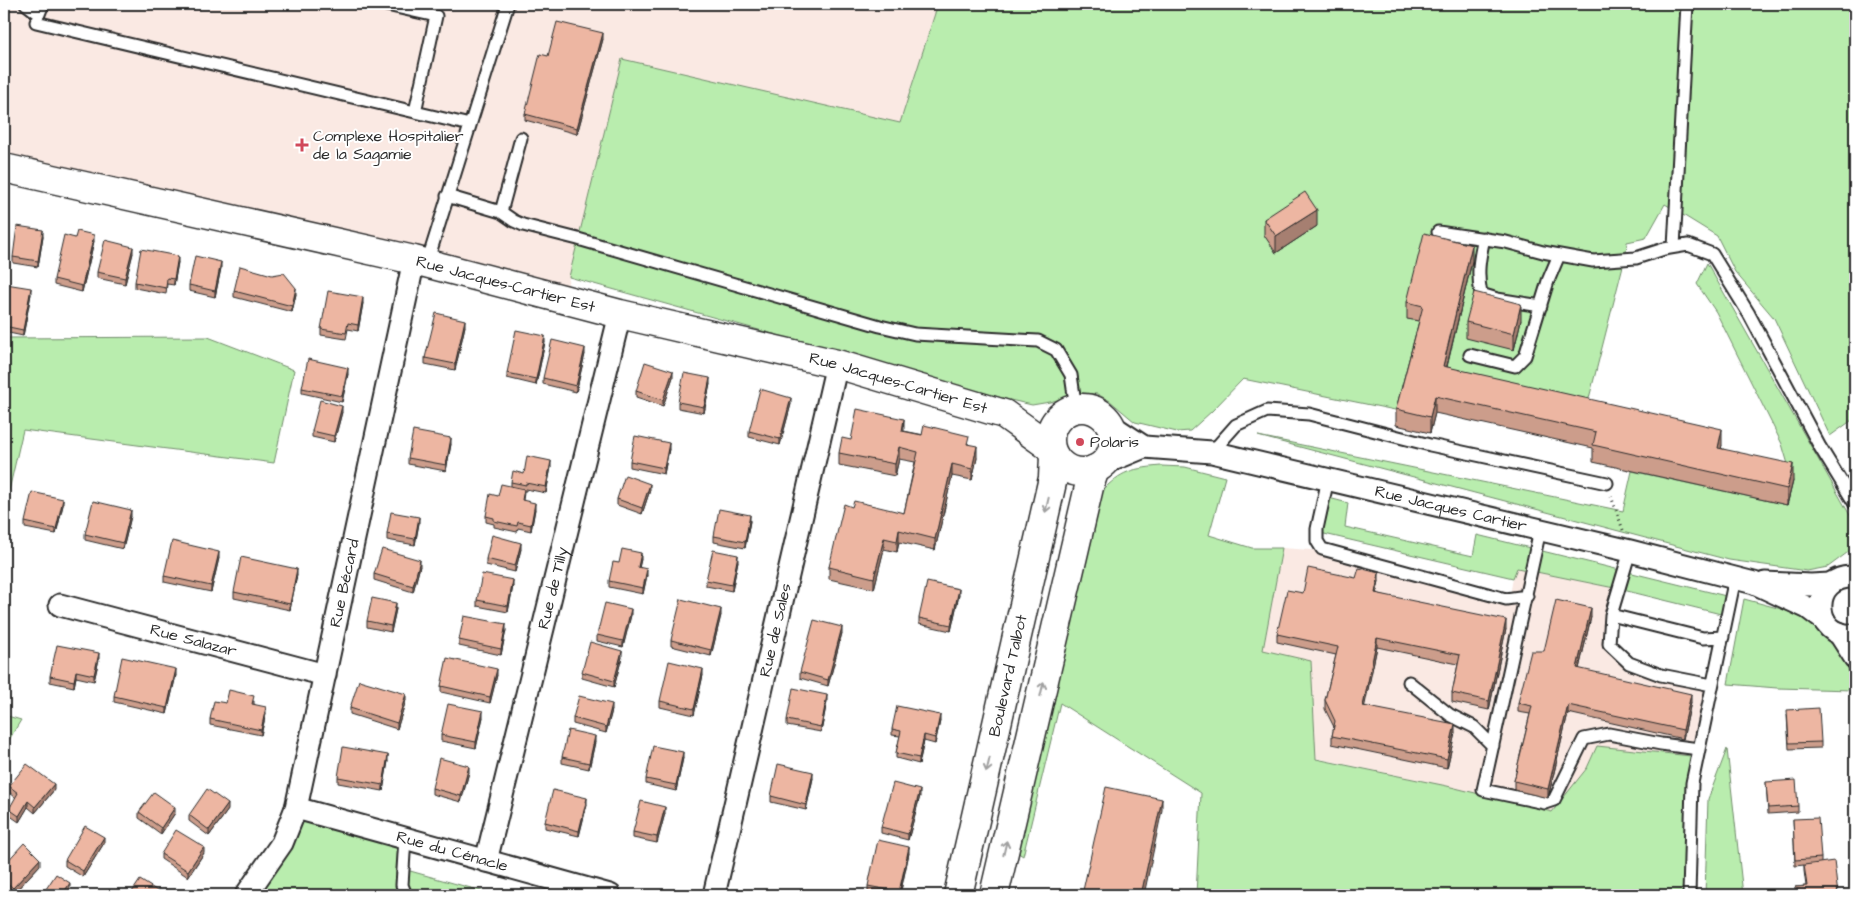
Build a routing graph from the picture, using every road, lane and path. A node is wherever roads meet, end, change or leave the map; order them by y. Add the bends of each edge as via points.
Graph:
1 (26, 4) edge
2 (43, 4) edge
3 (382, 4) edge
4 (508, 4) edge
5 (1687, 4) edge
6 (36, 22) dead end
7 (415, 112) junction
8 (470, 125) junction
9 (521, 138) dead end
10 (4, 168) edge
11 (447, 196) junction
12 (501, 212) junction
13 (1438, 232) dead end
14 (1484, 238) junction
15 (1674, 247) junction
16 (1559, 255) junction
17 (421, 262) junction
18 (1541, 306) junction
19 (620, 314) junction
20 (1470, 356) dead end
21 (837, 364) junction
22 (1071, 410) junction
23 (1004, 414) junction
24 (1109, 424) junction
25 (1144, 447) junction
26 (1052, 452) junction
27 (1212, 452) junction
28 (1099, 467) junction
29 (1328, 480) junction
30 (1607, 483) joint
31 (1855, 504) edge
32 (1540, 530) junction
33 (1630, 551) junction
34 (1847, 577) edge
35 (1745, 580) junction
36 (1527, 596) junction
37 (60, 605) dead end
38 (1611, 615) junction
39 (1839, 629) edge
40 (1723, 637) junction
41 (1855, 658) edge
42 (325, 675) junction
43 (1409, 682) dead end
44 (1712, 685) junction
45 (1493, 746) junction
46 (1699, 749) junction
47 (296, 808) junction
48 (405, 838) junction
49 (486, 861) junction
50 (579, 891) edge
51 (246, 895) edge
52 (406, 895) edge
53 (610, 895) edge
54 (714, 895) edge
55 (958, 895) edge
56 (994, 895) edge
57 (1689, 895) edge

1 - 2 lane via 39,14
3 - 7 lane via 436,16
4 - 8 lane
5 - 15 lane
6 - 7 lane
7 - 8 lane
8 - 11 lane
9 - 12 lane
10 - 17 main road, Rue Jacques-Cartier Est
11 - 12 lane
11 - 17 lane
12 - 22 lane via 523,225 880,326 915,334 1038,341 1056,350 1071,375
13 - 14 lane
14 - 16 lane
14 - 18 lane via 1478,278 1481,294
15 - 16 lane via 1636,258 1593,261
15 - 31 lane via 1688,245 1712,254
16 - 18 lane
17 - 19 main road, Rue Jacques-Cartier Est
17 - 42 street, Rue Bécard
18 - 20 lane via 1525,356 1515,366
19 - 21 main road, Rue Jacques-Cartier Est
19 - 49 street, Rue de Tilly
21 - 23 main road, Rue Jacques-Cartier Est
21 - 54 street, Rue de Sales
22 - 23 main road, Rue Jacques-Cartier Est
22 - 24 main road via 1091,410
22 - 26 main road via 1053,425 1050,434
23 - 26 main road, Rue Jacques-Cartier Est
24 - 25 street, Rue Jacques Cartier
24 - 28 main road via 1114,438 1113,447
25 - 27 street, Rue Jacques Cartier
25 - 28 street, Rue Jacques Cartier
26 - 28 main road via 1066,468 1074,471
26 -> 55 main road, Boulevard Talbot via 1053,478
27 - 29 street, Rue Jacques Cartier
27 - 30 lane via 1236,425 1267,411 1309,414 1430,445
56 -> 28 main road via 1087,496
29 - 32 street, Rue Jacques Cartier
29 - 36 lane via 1317,529 1317,541 1322,549 1506,599
30 - 33 path
32 - 33 street, Rue Jacques Cartier
32 - 36 lane
33 - 35 street, Rue Jacques Cartier
33 - 38 lane
34 - 35 street, Rue Jacques Cartier via 1812,585
34 - 39 street via 1824,591 1821,600 1821,610
35 - 39 street, Rue Jacques Cartier via 1808,608
35 - 40 lane
36 - 45 lane
37 - 42 street, Rue Salazar
38 - 40 lane via 1703,638
38 - 44 lane via 1610,644 1629,664
39 - 41 street
40 - 44 lane
42 - 47 street, Rue Bécard
43 - 45 lane via 1450,715 1474,727
44 - 46 lane
45 - 46 lane via 1483,790 1546,803 1554,800 1584,739 1610,734
46 - 57 lane via 1692,783
47 - 48 street, Rue du Cénacle
47 - 51 street, Rue Bécard via 282,843
48 - 49 street, Rue du Cénacle
48 - 52 lane via 402,886
49 - 50 street, Rue du Cénacle
50 - 53 street, Rue du Cénacle

